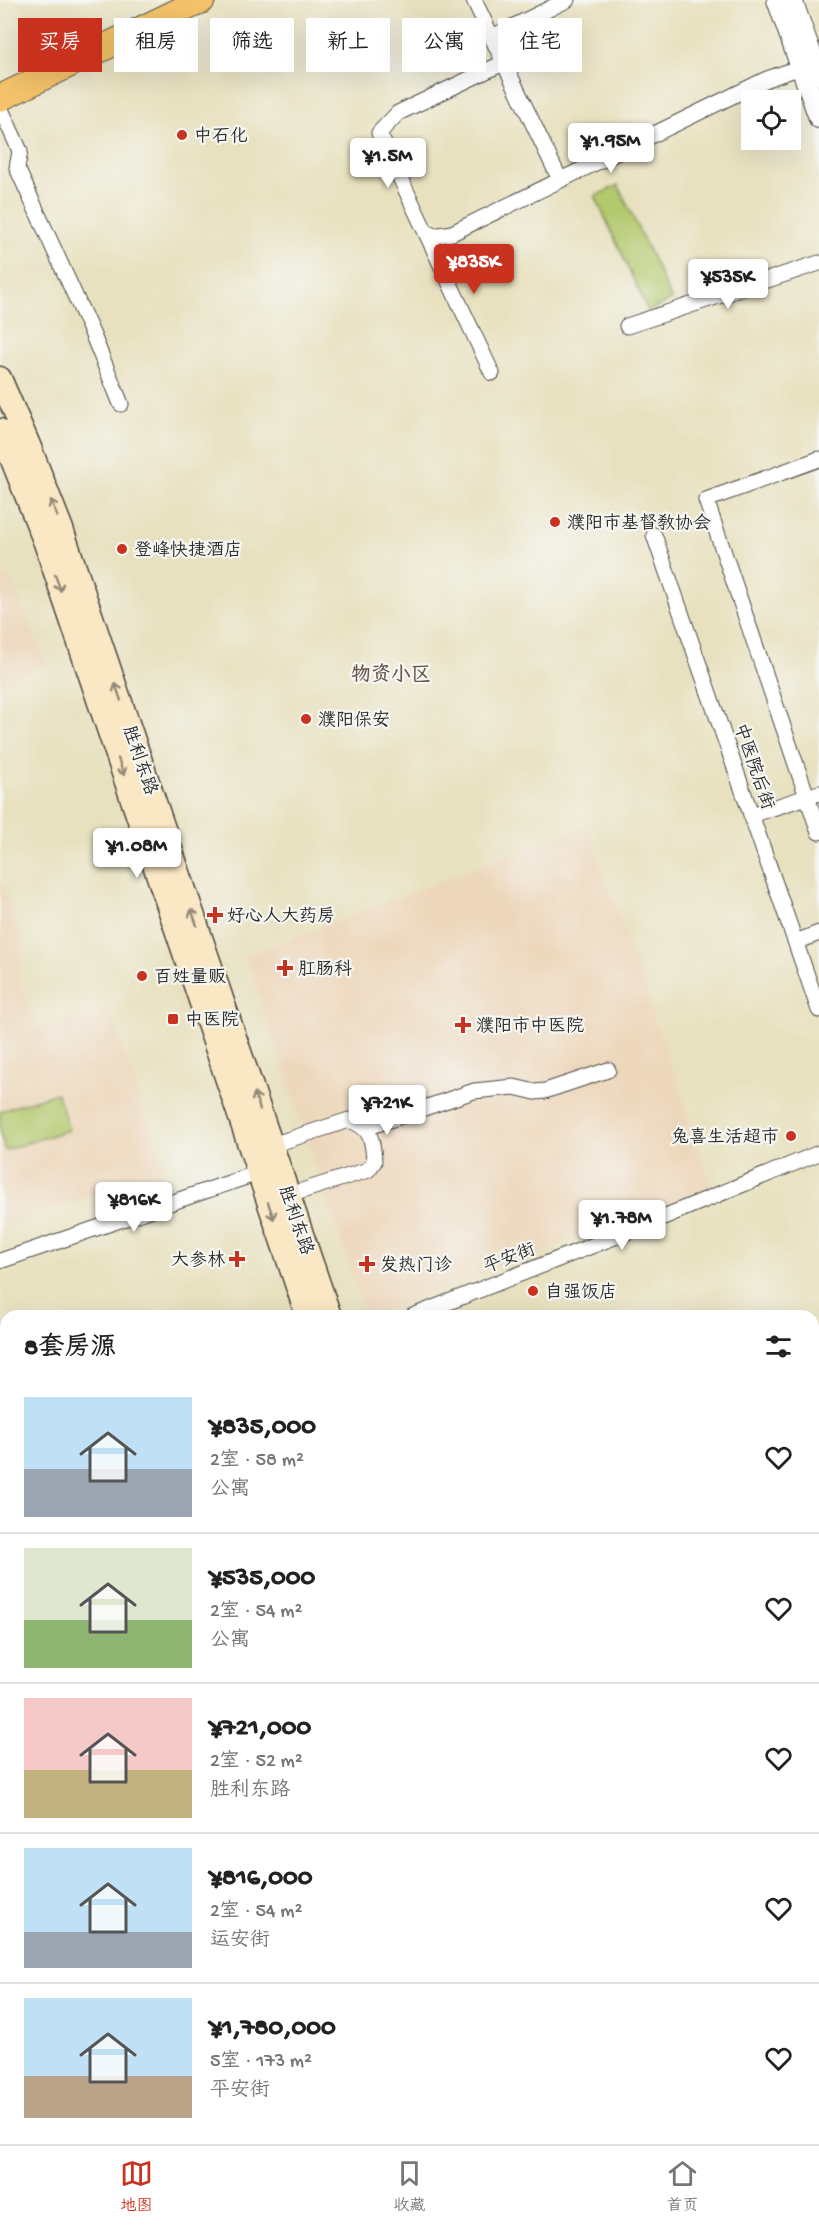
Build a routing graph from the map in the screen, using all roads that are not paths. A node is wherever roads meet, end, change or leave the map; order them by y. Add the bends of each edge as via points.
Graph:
1 (165, 0) edge
2 (202, 0) edge
3 (474, 0) edge
4 (567, 0) edge
5 (777, 0) edge
6 (792, 0) edge
7 (492, 38) junction
8 (498, 52) edge
9 (498, 65) edge
10 (801, 67) junction
11 (507, 72) edge
12 (819, 75) edge
13 (0, 80) edge
14 (0, 98) edge
15 (0, 107) edge
16 (819, 118) edge
17 (560, 180) junction
18 (426, 231) junction
19 (819, 263) edge
20 (627, 326) dead end
21 (492, 373) dead end
22 (0, 378) edge
23 (121, 404) dead end
24 (0, 430) edge
25 (819, 459) edge
26 (654, 535) dead end
27 (813, 795) edge
28 (751, 815) junction
29 (819, 832) edge
30 (819, 933) edge
31 (796, 942) junction
32 (819, 1010) edge
33 (608, 1070) dead end
34 (366, 1128) junction
35 (272, 1145) junction
36 (819, 1153) edge
37 (258, 1173) junction
38 (289, 1195) junction
39 (0, 1261) edge
40 (305, 1310) edge
41 (328, 1310) edge
42 (428, 1310) edge

1 - 13 main road
2 - 14 main road
3 - 7 street
4 - 7 street
5 - 10 street
6 - 12 street
7 - 8 street
9 - 18 street via 398,113 379,134
10 - 16 street
10 - 17 street via 767,79
11 - 17 street
15 - 23 street via 20,151 17,168
17 - 18 street via 452,233 433,236
18 - 21 street
19 - 20 street
35 -> 22 main road, 胜利东路 via 62,530
24 -> 37 main road, 胜利东路 via 45,543
25 - 27 street via 706,500
26 - 28 street, 中医院后街
27 - 28 street
27 - 29 street
28 - 31 street, 中医院后街
30 - 31 street
31 - 32 street, 中医院后街
33 - 34 street via 545,1091 514,1087 474,1091
34 - 35 street via 349,1119
34 - 38 street via 374,1149 374,1162 368,1170
35 - 38 main road, 胜利东路
36 - 42 street, 平安街
37 - 39 street
37 -> 40 main road, 胜利东路
38 - 41 main road, 胜利东路

